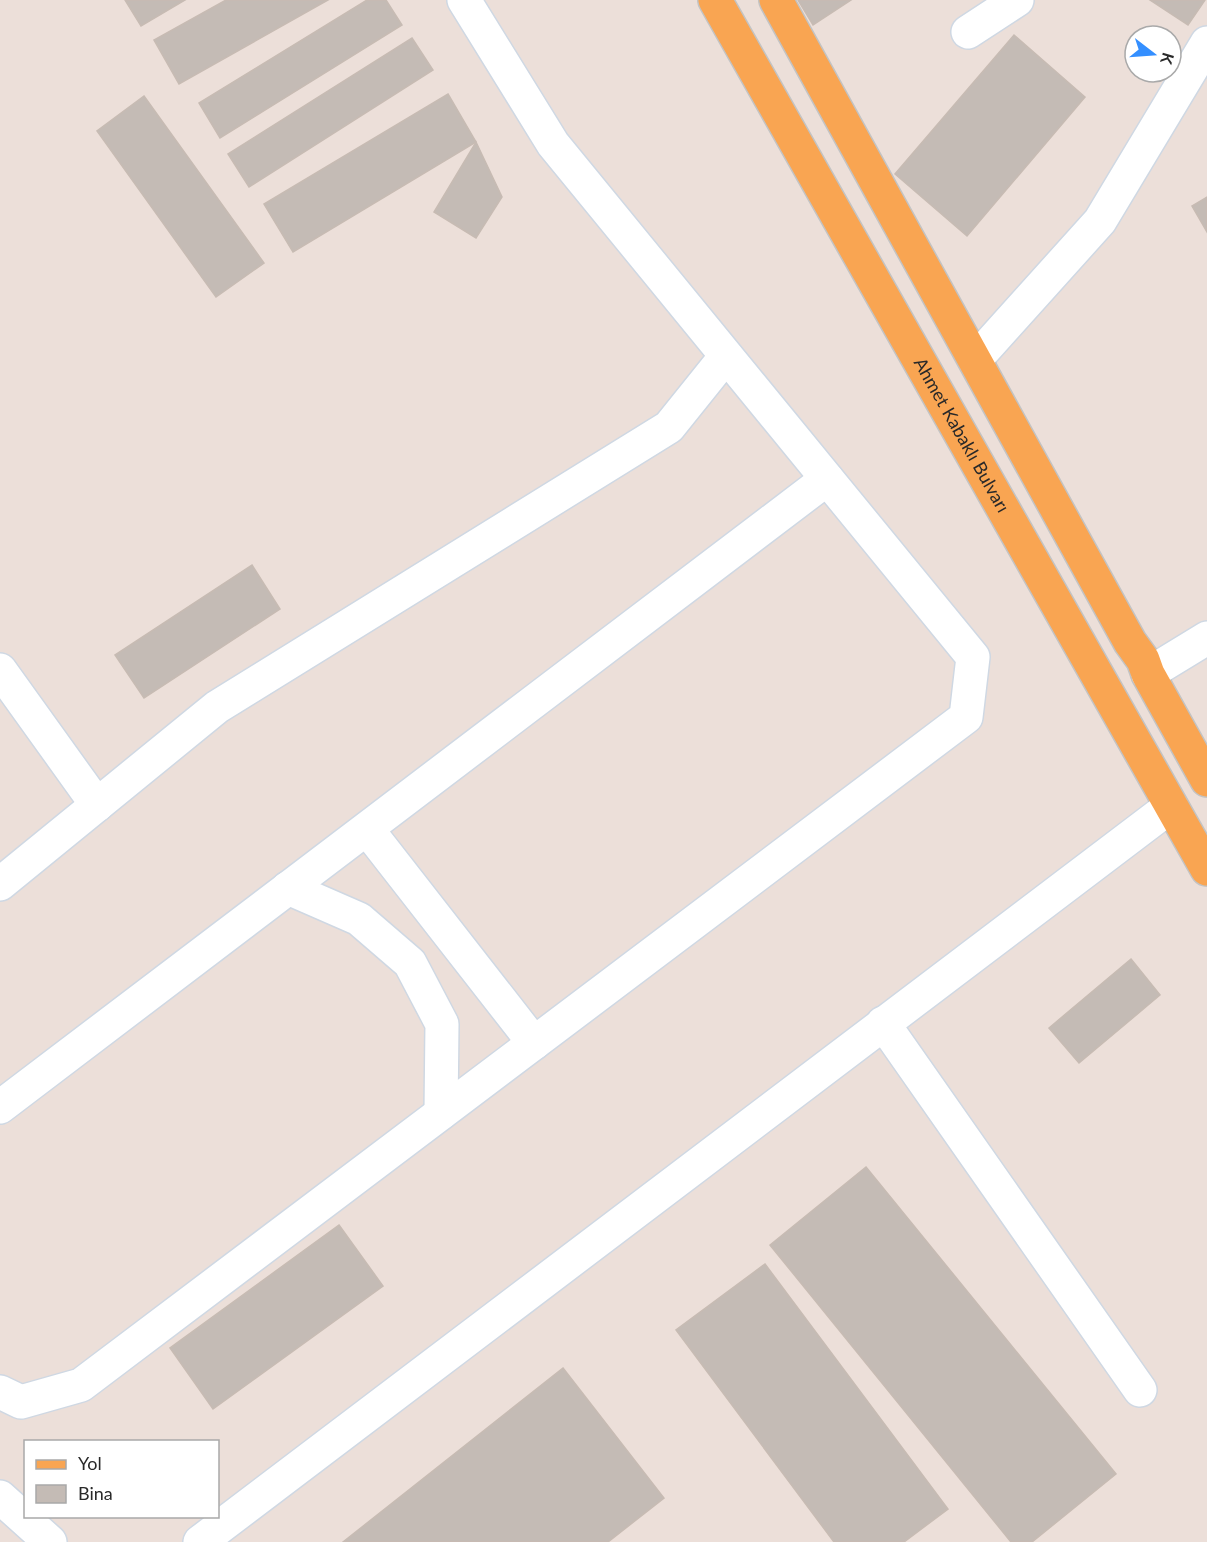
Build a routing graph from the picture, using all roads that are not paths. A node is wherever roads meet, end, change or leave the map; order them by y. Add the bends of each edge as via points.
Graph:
1 (464, 0) edge
2 (715, 0) edge
3 (776, 0) edge
4 (1017, 0) edge
5 (968, 32) dead end
6 (1207, 44) edge
7 (726, 356) junction
8 (975, 360) junction
9 (827, 479) junction
10 (1207, 638) edge
11 (0, 670) edge
12 (1148, 674) junction
13 (1207, 780) edge
14 (97, 805) junction
15 (1171, 806) junction
16 (367, 829) junction
17 (1207, 869) edge
18 (0, 884) edge
19 (288, 888) junction
20 (883, 1023) junction
21 (534, 1043) junction
22 (0, 1107) edge
23 (441, 1113) junction
24 (1140, 1390) dead end
25 (0, 1392) edge
26 (0, 1497) edge
27 (50, 1542) edge
28 (200, 1542) edge

1 - 7 street via 553,144
2 - 15 main road, Ahmet Kabaklı Bulvarı
3 - 8 main road
4 - 5 street
6 - 8 street via 1100,221
7 - 9 street
7 - 14 street via 669,427 217,707
8 - 12 main road
9 - 16 street
9 - 21 street via 973,657 966,717
10 - 12 street
11 - 14 street
12 - 13 main road
14 - 18 street
15 - 17 main road, Ahmet Kabaklı Bulvarı
15 - 20 street
16 - 19 street
16 - 21 street
19 - 22 street
19 - 23 street via 359,919 410,963 442,1024
20 - 24 street
20 - 28 street
21 - 23 street
23 - 25 street via 81,1386 21,1402
26 - 27 street

